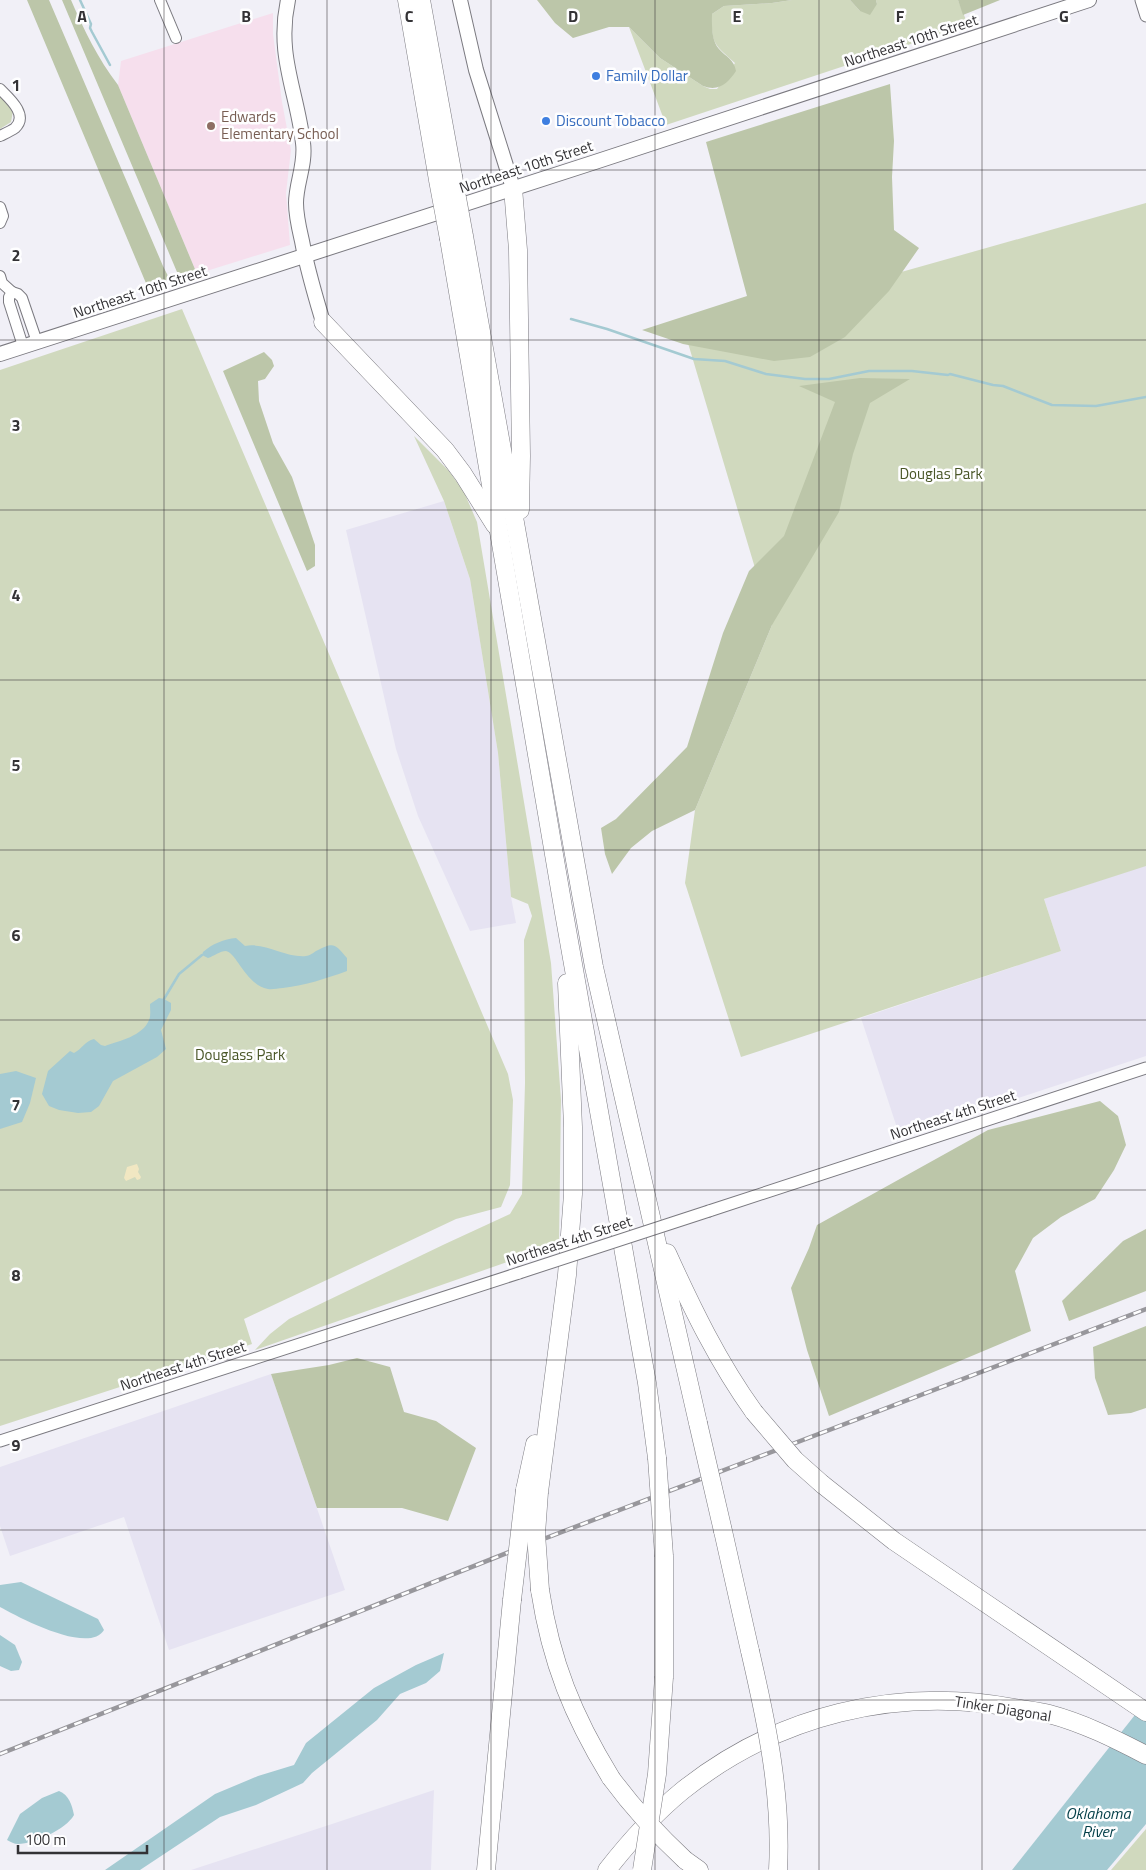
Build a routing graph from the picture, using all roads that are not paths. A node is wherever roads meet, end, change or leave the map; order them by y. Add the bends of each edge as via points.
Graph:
1 (160, 0) edge
2 (407, 0) edge
3 (421, 0) edge
4 (460, 0) edge
5 (1089, 0) edge
6 (1141, 0) edge
7 (285, 3) edge
8 (1146, 16) edge
9 (176, 38) dead end
10 (0, 89) edge
11 (0, 136) edge
12 (446, 178) junction
13 (514, 188) junction
14 (0, 207) edge
15 (0, 222) edge
16 (456, 238) junction
17 (304, 256) junction
18 (0, 276) edge
19 (12, 292) junction
20 (323, 322) joint
21 (37, 342) junction
22 (23, 346) junction
23 (0, 354) edge
24 (499, 532) junction
25 (519, 550) junction
26 (564, 913) junction
27 (1146, 1068) edge
28 (650, 1216) junction
29 (0, 1441) edge
30 (532, 1491) junction
31 (1146, 1712) edge
32 (1146, 1755) edge
33 (692, 1865) edge
34 (486, 1870) edge
35 (606, 1870) edge
36 (642, 1870) edge
37 (778, 1870) edge

1 - 9 street
2 - 12 highway
3 - 12 highway
4 - 13 main road via 476,70
5 - 13 main road, Northeast 10th Street
6 - 8 street
7 - 17 main road via 285,62 304,146 296,218
10 - 11 street via 13,101 19,120 15,128
12 - 16 highway, bridge
13 - 17 main road, Northeast 10th Street
13 - 25 highway via 521,456
14 - 15 street via 3,216
16 - 24 highway
16 - 25 highway
17 - 20 main road
17 - 21 main road, Northeast 10th Street
18 - 19 street via 2,283
19 - 21 street via 22,298
19 - 22 street via 9,302
20 - 24 highway via 445,450
21 - 22 main road, Northeast 10th Street
22 - 23 main road, Northeast 10th Street
24 - 26 highway
25 - 28 highway via 592,957
26 - 30 highway via 573,1110 573,1194 567,1275
26 - 36 highway, bridge via 646,1375 657,1458 664,1556 664,1677 657,1774
27 - 29 street, Northeast 4th Street, bridge
28 - 31 highway, bridge via 685,1292 734,1384 795,1460 894,1541
28 - 37 highway, bridge via 767,1722 775,1772
30 - 33 highway, bridge via 540,1590 551,1648 576,1717 611,1778 637,1812
30 - 34 highway, bridge via 512,1600
32 - 35 highway, Tinker Diagonal via 1089,1728 1048,1714 972,1701 936,1700 864,1707 827,1716 757,1743 727,1759 664,1807

